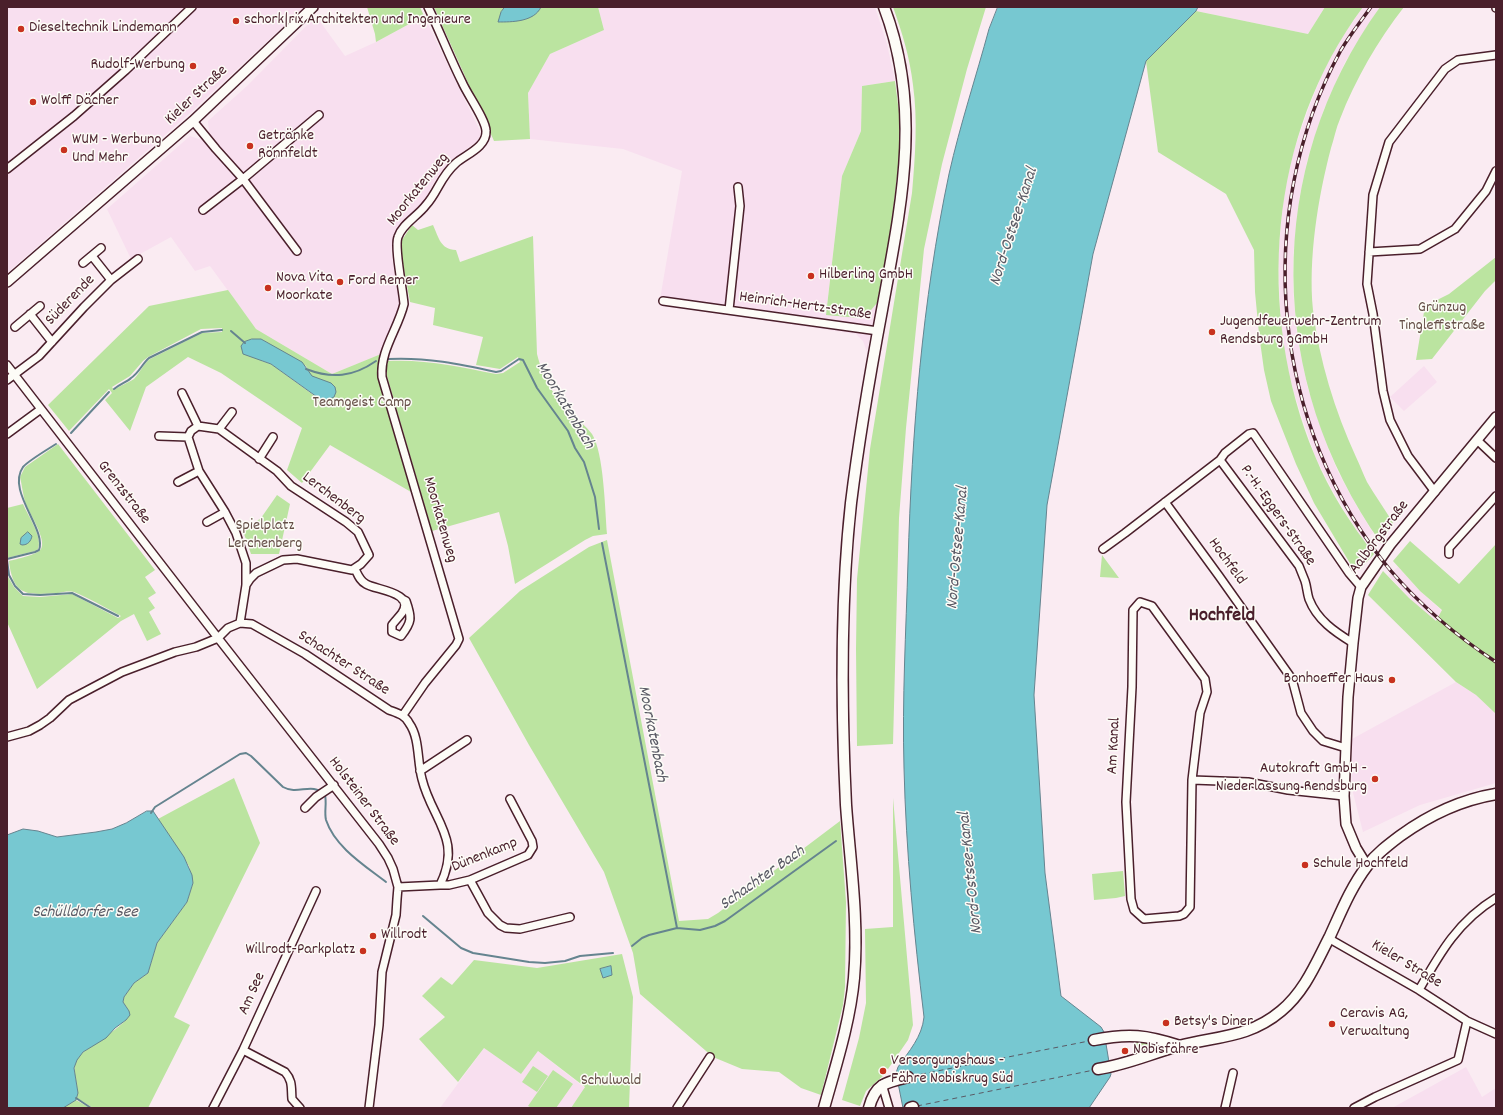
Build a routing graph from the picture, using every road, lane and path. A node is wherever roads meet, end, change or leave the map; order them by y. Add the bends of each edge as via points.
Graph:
1 (192, 7) edge
2 (313, 7) edge
3 (428, 7) edge
4 (884, 7) edge
5 (1496, 55) edge
6 (318, 116) dead end
7 (193, 121) junction
8 (7, 169) edge
9 (1496, 171) edge
10 (243, 179) junction
11 (738, 187) dead end
12 (203, 210) dead end
13 (101, 248) dead end
14 (297, 251) dead end
15 (1369, 252) junction
16 (92, 256) junction
17 (138, 259) dead end
18 (83, 264) dead end
19 (111, 280) junction
20 (7, 282) edge
21 (663, 301) dead end
22 (40, 306) dead end
23 (729, 310) junction
24 (30, 314) junction
25 (15, 327) dead end
26 (878, 331) junction
27 (52, 342) junction
28 (7, 365) edge
29 (15, 375) junction
30 (7, 380) edge
31 (182, 393) dead end
32 (41, 410) junction
33 (232, 412) dead end
34 (1496, 417) edge
35 (198, 426) junction
36 (219, 429) junction
37 (7, 434) edge
38 (159, 436) dead end
39 (188, 437) junction
40 (273, 437) dead end
41 (1477, 440) junction
42 (1496, 458) edge
43 (259, 459) junction
44 (1220, 460) junction
45 (199, 471) junction
46 (178, 482) dead end
47 (1435, 492) junction
48 (1496, 496) edge
49 (1165, 502) junction
50 (225, 512) junction
51 (207, 522) dead end
52 (1103, 549) dead end
53 (1449, 554) dead end
54 (355, 569) junction
55 (246, 585) junction
56 (1361, 587) junction
57 (402, 599) junction
58 (240, 623) junction
59 (218, 638) junction
60 (1353, 643) junction
61 (403, 715) junction
62 (7, 737) edge
63 (467, 740) dead end
64 (1346, 748) junction
65 (420, 771) junction
66 (1192, 780) junction
67 (334, 786) junction
68 (1496, 794) edge
69 (1344, 796) junction
70 (510, 799) dead end
71 (305, 808) dead end
72 (1367, 866) junction
73 (470, 880) junction
74 (440, 885) junction
75 (398, 887) junction
76 (316, 891) dead end
77 (1496, 898) edge
78 (570, 917) dead end
79 (1328, 938) junction
80 (1418, 990) junction
81 (1467, 1021) junction
82 (1496, 1034) edge
83 (1094, 1040) dead end
84 (1180, 1046) junction
85 (243, 1050) junction
86 (710, 1057) dead end
87 (1098, 1069) dead end
88 (1233, 1073) dead end
89 (908, 1077) dead end
90 (882, 1084) junction
91 (213, 1108) edge
92 (300, 1108) edge
93 (368, 1108) edge
94 (677, 1108) edge
95 (824, 1108) edge
96 (869, 1108) edge
97 (889, 1108) edge
98 (1225, 1108) edge
99 (1354, 1108) edge

1 - 8 street via 74,116
2 - 7 street, Kieler Straße
3 - 61 street, Moorkatenweg via 486,131 478,148 447,172 427,205 402,229 398,237 397,250 404,304 382,359 384,386 459,639
4 - 26 main road via 895,40 903,80 906,152 899,215
5 - 15 street via 1458,60 1444,68 1389,142 1373,195
6 - 10 street
7 - 10 street
7 - 20 street, Kieler Straße
9 - 15 street via 1486,191 1454,229 1420,248
10 - 12 street
10 - 14 street
11 - 23 street, Heinrich-Hertz-Straße via 740,206
13 - 16 street, Süderende
15 - 47 street via 1367,284 1383,391 1390,420 1408,456
16 - 18 street, Süderende
16 - 19 street, Süderende
17 - 19 street, Süderende
19 - 27 street, Süderende
21 - 23 street, Heinrich-Hertz-Straße
22 - 24 street, Süderende
23 - 26 street, Heinrich-Hertz-Straße
24 - 25 street, Süderende
24 - 27 street, Süderende
26 - 95 main road via 851,503 844,600 842,692 853,890 854,974 846,1029
27 - 29 street, Süderende
28 - 29 street, Grenzstraße
29 - 30 street, Süderende
29 - 32 street, Grenzstraße
31 - 35 street
32 - 37 street
32 - 59 street, Grenzstraße
33 - 36 street
34 - 41 street, Aalborgstraße
35 - 36 street, Lerchenberg
35 - 39 street
36 - 43 street, Lerchenberg
38 - 39 street
39 - 45 street
40 - 43 street
41 - 42 street
41 - 47 street, Aalborgstraße
43 - 54 street, Lerchenberg via 291,486 358,532 369,555
44 - 49 street
44 - 56 street via 1225,453 1252,433
44 - 60 street, P.-H.-Eggers-Straße via 1299,566 1315,610 1335,632
45 - 46 street
45 - 50 street
47 - 56 street, Aalborgstraße via 1390,546
48 - 53 street via 1449,548
49 - 52 street
49 - 64 street, Hochfeld via 1292,679 1301,713 1313,731 1323,741
50 - 51 street
50 - 55 street via 236,533 246,563
54 - 55 street via 297,559 283,560 256,573
54 - 57 street via 359,578 367,585 396,594
55 - 58 street
56 - 60 street, Aalborgstraße
57 - 57 street via 402,612 392,625 392,632 398,636 401,636 408,626 411,617 406,601
58 - 59 street via 228,628
58 - 61 street, Schachter Straße via 252,624 306,654 389,710
59 - 62 street via 122,672 69,700 40,725
59 - 67 street, Holsteiner Straße
60 - 64 street, Aalborgstraße
61 - 65 street via 413,731
63 - 65 street
64 - 69 street, Aalborgstraße
65 - 74 street via 427,795 446,834 448,845 447,868
66 - 66 street, Am Kanal via 1190,906 1179,916 1144,919 1134,910 1130,899 1126,802 1133,610 1140,602 1152,606 1205,679 1207,692 1200,713
66 - 69 street via 1248,782 1288,790
67 - 71 street
67 - 75 street, Holsteiner Straße via 380,844
68 - 72 main road via 1461,803 1430,816 1389,844
69 - 72 street, Aalborgstraße via 1346,824
70 - 73 street, Dünenkamp via 533,847 528,856
72 - 79 main road
73 - 74 street, Dünenkamp
73 - 78 street via 488,913 506,928 520,929
74 - 75 street
75 - 93 street, Holsteiner Straße via 396,915 382,972 379,1025
76 - 85 street, Am See
77 - 80 street via 1462,925 1449,940
79 - 80 street, Kieler Straße
79 - 84 main road via 1303,987 1291,1002 1266,1022 1237,1034
80 - 81 street, Kieler Straße
81 - 82 street, Kieler Straße
81 - 99 street via 1458,1060
83 - 84 main road via 1131,1035
84 - 87 main road via 1113,1067
85 - 91 street, Am See
85 - 92 street via 285,1072 291,1081 292,1099
86 - 94 street
88 - 98 street
89 - 90 main road
90 - 96 main road via 872,1097
90 - 97 street

